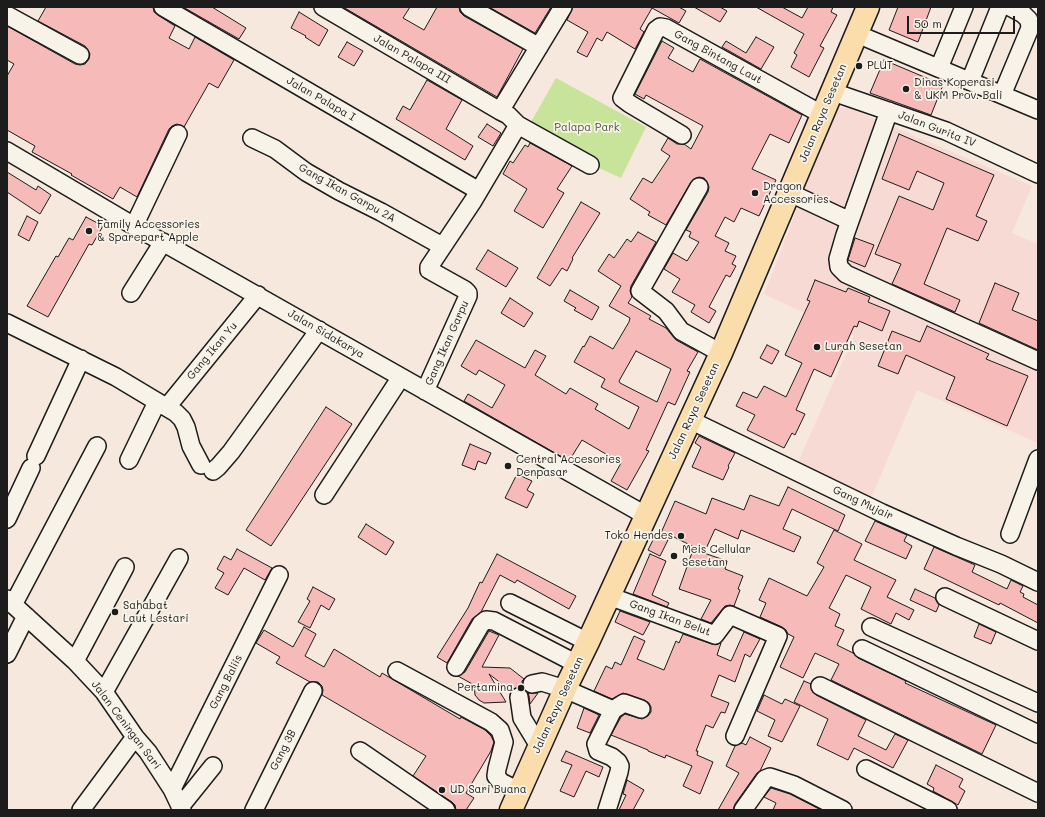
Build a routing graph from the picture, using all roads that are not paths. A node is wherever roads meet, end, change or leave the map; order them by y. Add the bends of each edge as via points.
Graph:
1 (163, 7) edge
2 (323, 7) edge
3 (469, 7) edge
4 (563, 7) edge
5 (868, 7) edge
6 (964, 7) edge
7 (1000, 7) edge
8 (1010, 7) edge
9 (7, 15) edge
10 (857, 34) junction
11 (539, 47) junction
12 (80, 55) dead end
13 (939, 68) junction
14 (970, 81) junction
15 (833, 92) junction
16 (1002, 94) junction
17 (1038, 110) edge
18 (500, 111) junction
19 (889, 111) junction
20 (823, 115) junction
21 (518, 125) junction
22 (178, 134) dead end
23 (682, 135) dead end
24 (252, 138) dead end
25 (7, 151) edge
26 (590, 165) dead end
27 (1038, 174) edge
28 (699, 187) dead end
29 (479, 191) junction
30 (788, 192) junction
31 (850, 221) junction
32 (134, 226) junction
33 (163, 242) junction
34 (442, 246) junction
35 (131, 293) dead end
36 (258, 295) junction
37 (7, 323) edge
38 (319, 330) junction
39 (721, 353) junction
40 (81, 359) junction
41 (1038, 362) edge
42 (401, 377) junction
43 (425, 391) junction
44 (162, 404) junction
45 (690, 420) junction
46 (97, 446) dead end
47 (1038, 459) edge
48 (129, 460) dead end
49 (324, 495) dead end
50 (645, 516) junction
51 (7, 519) edge
52 (1010, 534) dead end
53 (179, 558) dead end
54 (124, 567) dead end
55 (279, 575) dead end
56 (1038, 582) edge
57 (609, 596) junction
58 (945, 597) dead end
59 (10, 602) edge
60 (510, 603) dead end
61 (26, 616) junction
62 (871, 627) dead end
63 (1038, 640) edge
64 (588, 642) junction
65 (862, 649) dead end
66 (7, 654) edge
67 (75, 661) junction
68 (577, 664) junction
69 (456, 667) dead end
70 (397, 671) dead end
71 (532, 684) dead end
72 (820, 686) dead end
73 (565, 688) junction
74 (313, 691) dead end
75 (104, 692) junction
76 (519, 697) dead end
77 (1038, 703) edge
78 (641, 709) dead end
79 (613, 710) junction
80 (1038, 734) edge
81 (734, 736) dead end
82 (135, 737) junction
83 (539, 746) junction
84 (360, 751) dead end
85 (213, 766) dead end
86 (866, 769) dead end
87 (172, 789) junction
88 (1038, 793) edge
89 (515, 800) edge
90 (181, 808) edge
91 (81, 810) edge
92 (254, 810) edge
93 (446, 810) edge
94 (607, 810) edge
95 (744, 810) edge
96 (844, 810) edge
97 (948, 810) edge

1 - 29 street, Jalan Palapa I
2 - 18 street, Jalan Palapa III
3 - 11 street
4 - 11 street
5 - 10 main road, Jalan Raya Sesetan
6 - 13 street
7 - 14 street
8 - 16 street via 1029,20 1030,28
9 - 12 street
10 - 13 street
10 - 15 main road, Jalan Raya Sesetan
11 - 18 street
13 - 14 street
14 - 16 street
15 - 19 street, Jalan Gurita IV
15 - 20 main road, Jalan Raya Sesetan
16 - 17 street
18 - 21 street, Jalan Palapa III
19 - 27 street, Jalan Gurita IV via 946,131
19 - 31 street
20 - 23 street, Gang Bintang Laut via 660,27 656,30 622,98
20 - 30 main road, Jalan Raya Sesetan
21 - 26 street, Jalan Palapa III
21 - 29 street
22 - 32 street
24 - 34 street, Gang Ikan Garpu 2A via 275,149 306,172 339,191
25 - 32 street, Jalan Sidakarya
28 - 39 street via 640,291 666,311 681,331
29 - 34 street
30 - 31 street
30 - 39 main road, Jalan Raya Sesetan
31 - 41 street via 838,259 839,267 846,274
32 - 33 street, Jalan Sidakarya
33 - 35 street
33 - 36 street, Jalan Sidakarya
34 - 43 street, Gang Ikan Garpu via 429,270 465,290 468,295
36 - 38 street, Jalan Sidakarya
36 - 44 street, Gang Ikan Yu
37 - 40 street
38 - 42 street, Jalan Sidakarya
38 - 44 street via 231,452 207,468 191,446 182,420
39 - 45 main road, Jalan Raya Sesetan
40 - 44 street
40 - 51 street
42 - 43 street, Jalan Sidakarya
42 - 49 street
43 - 50 street, Jalan Sidakarya
44 - 48 street, Gang Ikan Yu
45 - 50 main road, Jalan Raya Sesetan
45 - 56 street, Gang Mujair via 882,513
46 - 59 street
47 - 52 street
50 - 57 main road, Jalan Raya Sesetan
53 - 75 street
54 - 67 street
55 - 87 street, Gang Baliis
57 - 64 main road, Jalan Raya Sesetan
57 - 81 street, Gang Ikan Belut via 715,635 730,615 778,636
58 - 63 street
59 - 61 street, Jalan Ceningan Sari
60 - 64 street
61 - 66 street
61 - 67 street, Jalan Ceningan Sari
62 - 77 street
64 - 68 main road, Jalan Raya Sesetan
65 - 80 street
67 - 75 street, Jalan Ceningan Sari
68 - 69 street via 494,621 486,620
68 - 73 main road, Jalan Raya Sesetan
70 - 89 street via 491,722 500,730 504,742 496,776
71 - 73 street via 542,682
72 - 88 street
73 - 79 street
73 - 83 main road, Jalan Raya Sesetan
74 - 92 street, Gang 3B
75 - 82 street, Jalan Ceningan Sari
76 - 83 street via 522,718
78 - 79 street via 624,702
79 - 94 street via 596,744 598,751 612,757 620,766
82 - 87 street, Jalan Ceningan Sari
82 - 91 street
83 - 89 main road, Jalan Raya Sesetan
84 - 93 street
85 - 90 street
86 - 97 street
87 - 90 street, Jalan Ceningan Sari
95 - 96 street via 765,779 770,776

